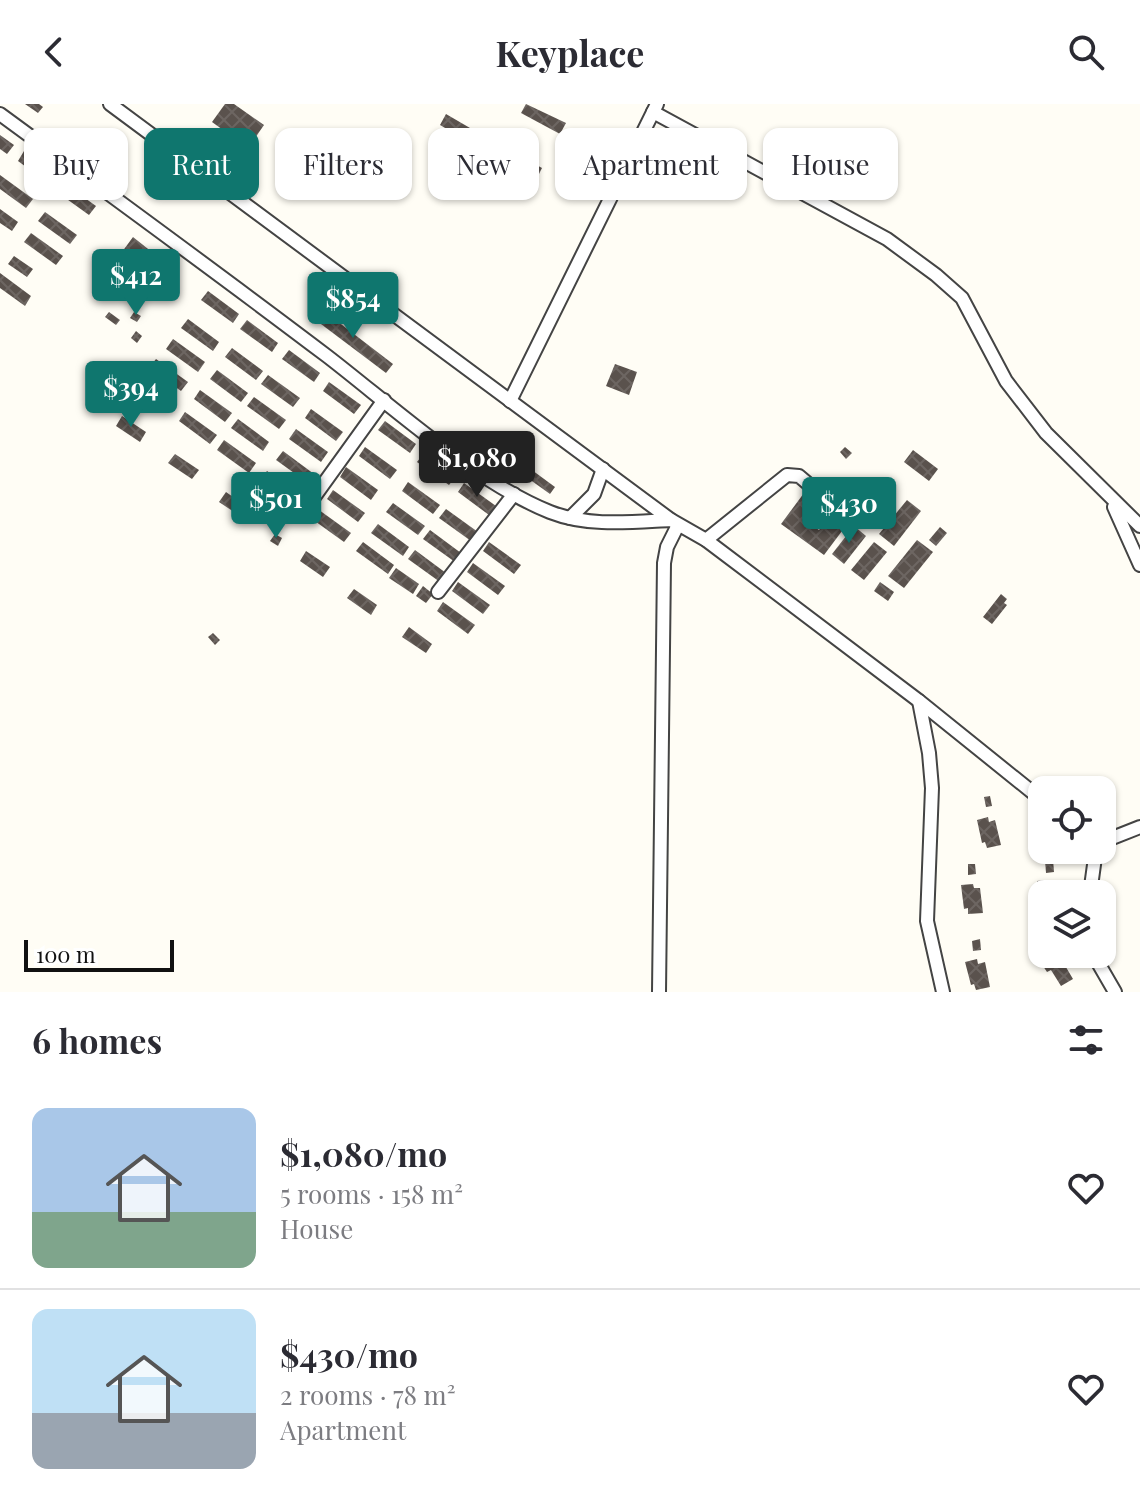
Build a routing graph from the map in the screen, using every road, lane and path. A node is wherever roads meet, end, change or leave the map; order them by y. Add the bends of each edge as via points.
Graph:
1 (110, 104) edge
2 (655, 108) edge
3 (0, 114) edge
4 (384, 400) junction
5 (510, 401) junction
6 (603, 469) junction
7 (514, 494) junction
8 (826, 499) dead end
9 (1112, 500) junction
10 (304, 511) dead end
11 (570, 518) junction
12 (674, 523) junction
13 (1140, 526) edge
14 (706, 540) junction
15 (1140, 565) edge
16 (438, 592) dead end
17 (919, 701) junction
18 (1028, 789) edge
19 (1140, 827) edge
20 (1116, 836) edge
21 (1101, 968) edge
22 (659, 992) edge
23 (943, 992) edge
24 (1115, 992) edge

1 - 5 street
2 - 5 street
2 - 9 street via 887,239 936,275 962,298 1006,381 1046,433
3 - 4 street
4 - 7 street
4 - 10 street
5 - 6 street
6 - 11 street via 594,494
6 - 12 street
7 - 11 street
7 - 16 street
8 - 14 street via 799,476 787,475
9 - 13 street
9 - 15 street
11 - 12 street
12 - 14 street
12 - 22 street via 664,563
14 - 17 street
17 - 18 street
17 - 23 street via 932,788 927,921
19 - 20 street
21 - 24 street

